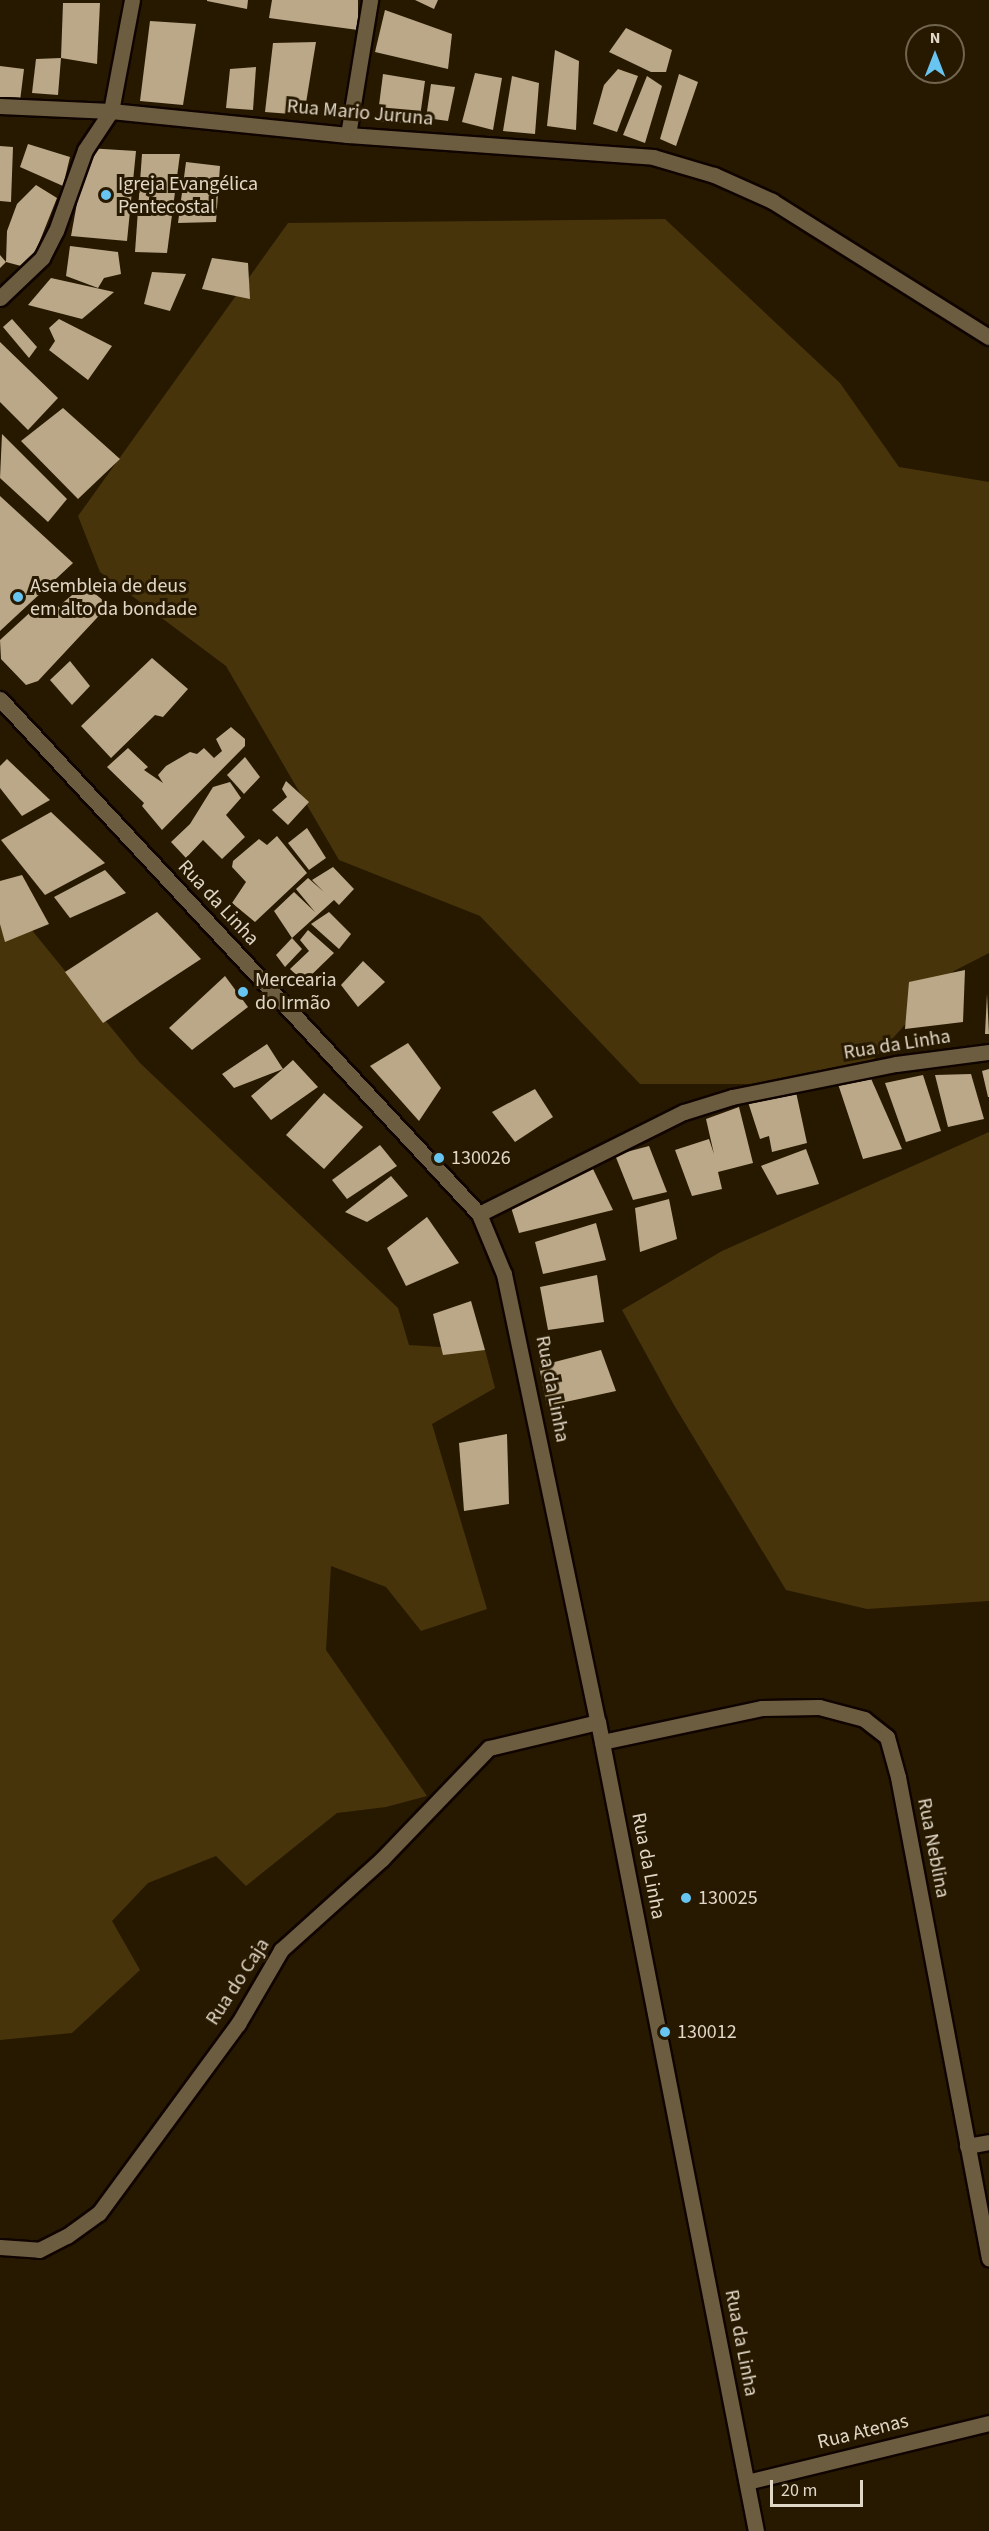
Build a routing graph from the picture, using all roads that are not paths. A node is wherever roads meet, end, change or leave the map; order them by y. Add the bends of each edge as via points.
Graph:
1 (132, 0) edge
2 (370, 0) edge
3 (0, 106) edge
4 (111, 111) junction
5 (348, 135) junction
6 (0, 298) edge
7 (989, 337) edge
8 (0, 699) edge
9 (989, 1052) edge
10 (479, 1214) junction
11 (598, 1722) junction
12 (602, 1742) junction
13 (989, 2142) edge
14 (967, 2146) junction
15 (0, 2247) edge
16 (989, 2258) edge
17 (989, 2423) edge
18 (747, 2482) junction
19 (756, 2531) edge

1 - 4 street
2 - 5 street
3 - 4 street, Rua Mario Juruna
4 - 5 street, Rua Mario Juruna
4 - 6 street via 85,150 56,231 42,258
5 - 7 street, Rua Mario Juruna via 653,157 714,175 772,201
8 - 10 street, Rua da Linha
9 - 10 street, Rua da Linha via 896,1064 732,1097 684,1112
10 - 11 street, Rua da Linha via 504,1274 517,1322
11 - 12 street, Rua da Linha
11 - 15 street, Rua do Caja via 489,1748 382,1859 281,1950 238,2024 99,2213 68,2236 39,2250
12 - 14 street, Rua Neblina via 762,1708 819,1707 864,1719 887,1737 898,1777
12 - 18 street, Rua da Linha
13 - 14 street
14 - 16 street, Rua Neblina
17 - 18 street, Rua Atenas
18 - 19 street, Rua da Linha

